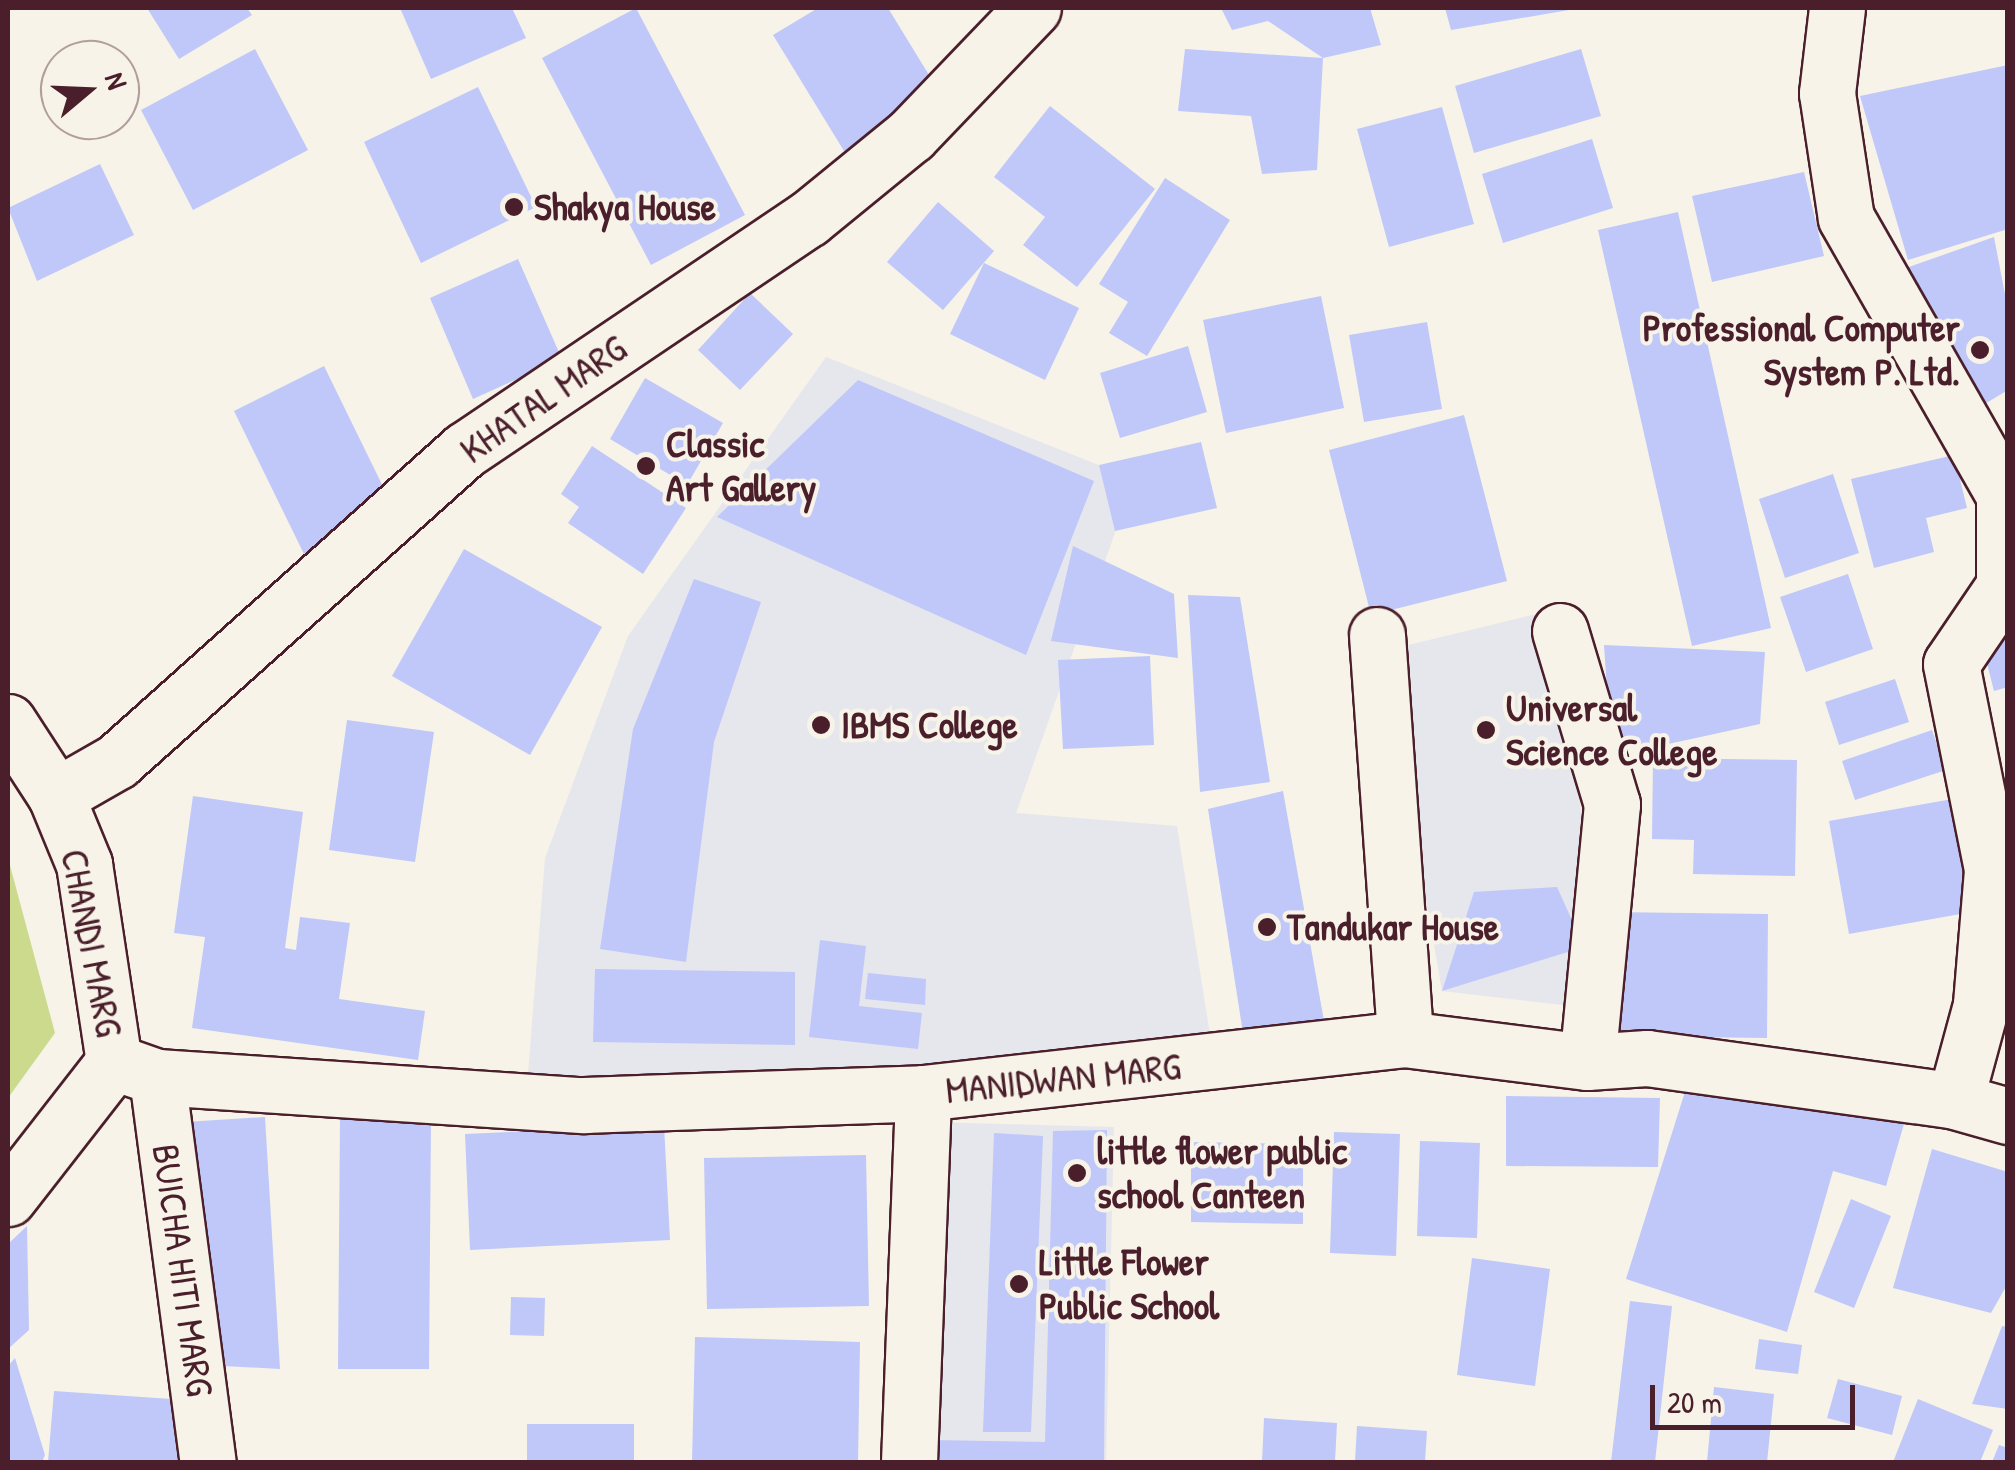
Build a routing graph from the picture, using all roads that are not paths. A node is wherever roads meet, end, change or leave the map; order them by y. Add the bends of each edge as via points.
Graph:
1 (1032, 8) edge
2 (1837, 8) edge
3 (1560, 631) dead end
4 (1377, 635) dead end
5 (8, 722) edge
6 (56, 796) junction
7 (1405, 1040) junction
8 (1587, 1062) junction
9 (136, 1069) junction
10 (923, 1094) junction
11 (1955, 1100) junction
12 (2008, 1116) edge
13 (8, 1198) edge
14 (208, 1462) edge
15 (909, 1462) edge

1 - 6 street, KHATAL MARG via 911,134 808,219 465,450 117,761
2 - 11 street via 1828,93 1846,218 2004,495 2004,586 1951,664 1992,870 1981,1005
3 - 8 street via 1612,804
4 - 7 street
5 - 6 street, CHANDI MARG
6 - 9 street, CHANDI MARG via 84,864
7 - 8 street, MANIDWAN MARG
7 - 10 street, MANIDWAN MARG
8 - 11 street, MANIDWAN MARG via 1647,1058
9 - 10 street, MANIDWAN MARG via 584,1104
9 - 13 street
9 - 14 street, BUICHA HITI MARG
10 - 15 street
11 - 12 street, MANIDWAN MARG

